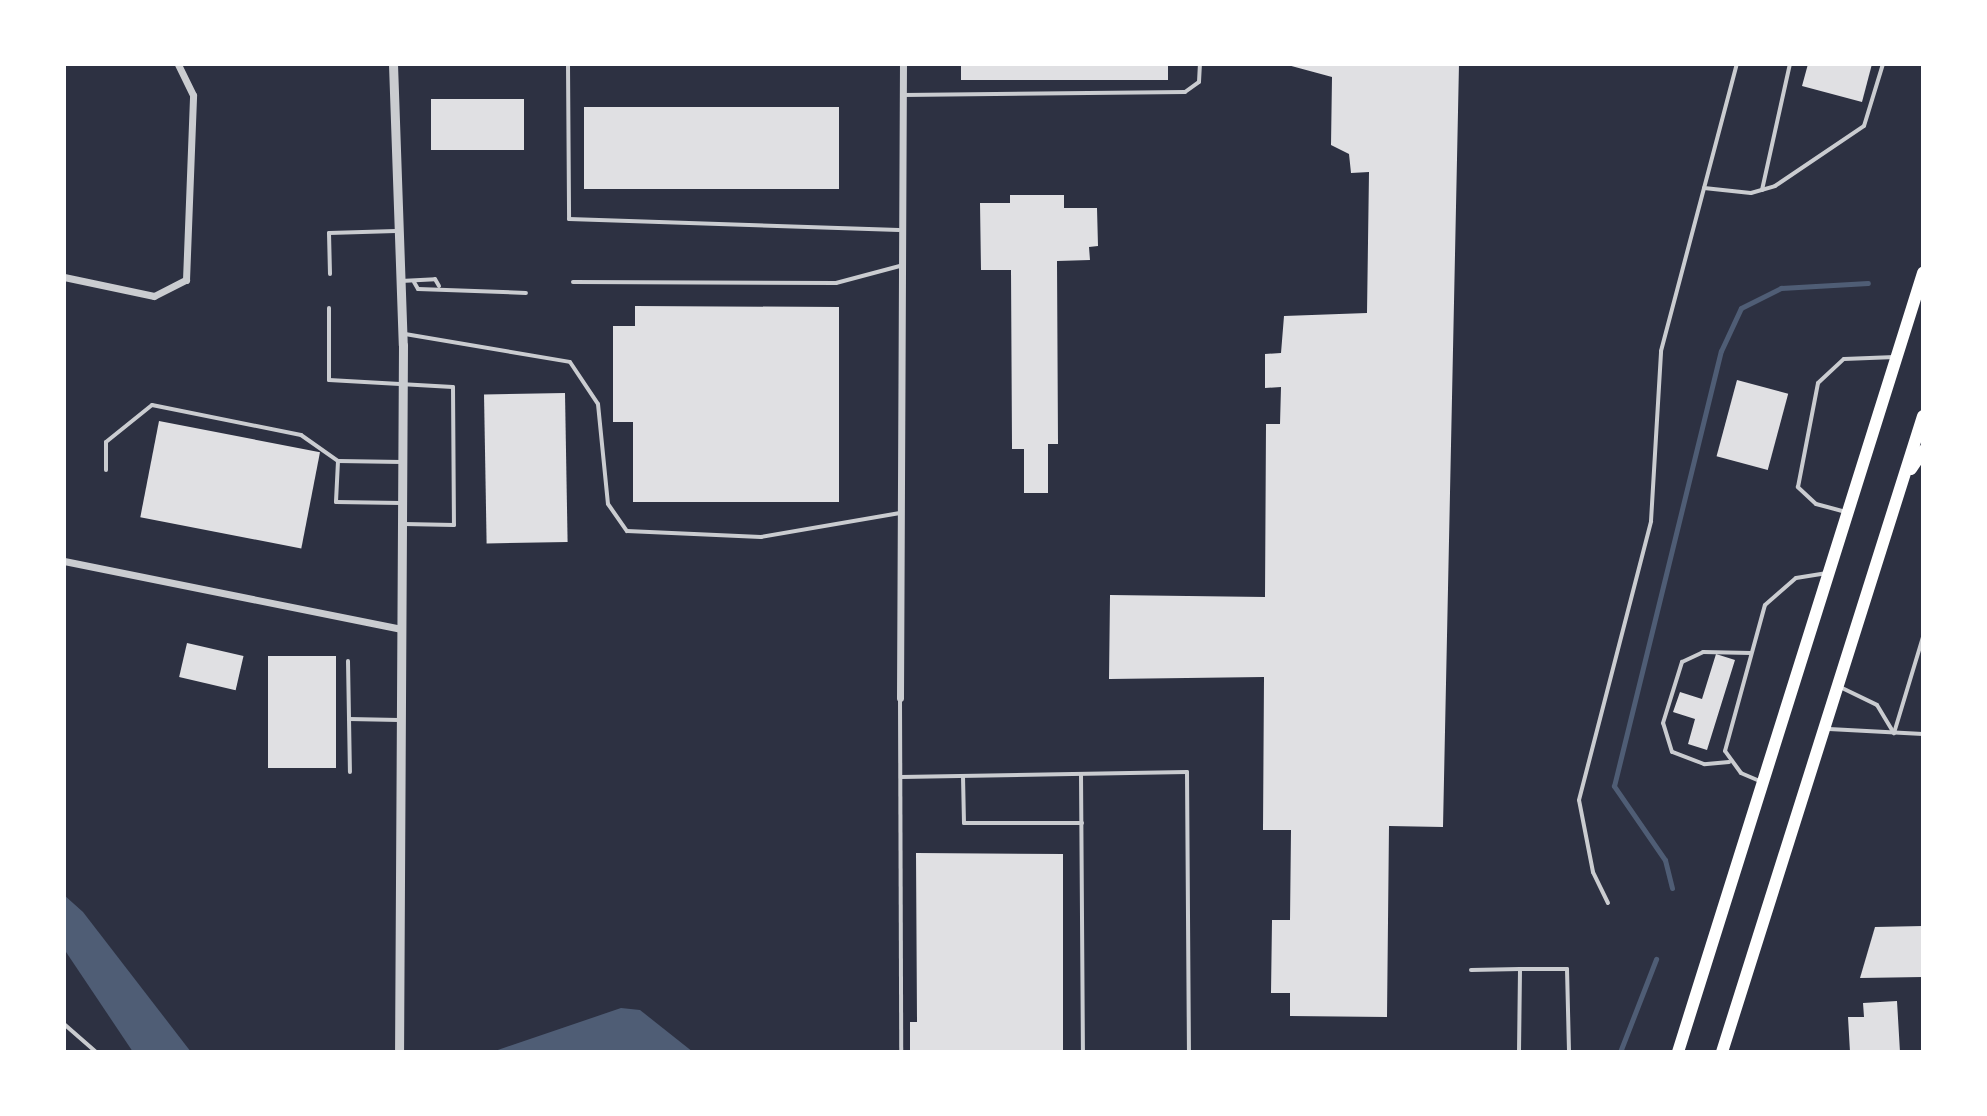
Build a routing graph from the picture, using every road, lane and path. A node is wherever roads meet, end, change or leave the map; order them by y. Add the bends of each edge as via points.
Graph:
1 (178, 64) edge
2 (393, 64) edge
3 (568, 64) edge
4 (903, 64) edge
5 (1200, 64) edge
6 (1737, 64) edge
7 (1790, 64) edge
8 (1883, 64) edge
9 (903, 95) junction
10 (1704, 188) junction
11 (1762, 190) junction
12 (899, 230) junction
13 (399, 231) junction
14 (900, 266) junction
15 (1923, 273) edge
16 (330, 274) dead end
17 (64, 277) edge
18 (401, 281) junction
19 (414, 282) junction
20 (573, 282) dead end
21 (439, 286) junction
22 (526, 293) dead end
23 (329, 308) dead end
24 (402, 334) junction
25 (1898, 357) junction
26 (402, 383) junction
27 (1923, 416) edge
28 (1923, 451) edge
29 (338, 461) junction
30 (402, 462) junction
31 (106, 470) dead end
32 (1902, 482) junction
33 (401, 503) junction
34 (1849, 512) junction
35 (900, 513) junction
36 (401, 524) junction
37 (64, 561) edge
38 (1830, 572) junction
39 (400, 629) junction
40 (1923, 637) edge
41 (1751, 653) junction
42 (348, 661) dead end
43 (1840, 687) junction
44 (900, 698) joint
45 (349, 719) junction
46 (399, 720) junction
47 (1826, 728) junction
48 (1894, 733) junction
49 (1923, 734) edge
50 (1729, 762) junction
51 (350, 772) dead end
52 (1081, 773) junction
53 (963, 775) junction
54 (901, 777) junction
55 (1765, 783) junction
56 (1082, 823) junction
57 (1608, 903) dead end
58 (1520, 969) junction
59 (1471, 970) dead end
60 (64, 1024) edge
61 (96, 1052) edge
62 (399, 1052) edge
63 (901, 1052) edge
64 (1083, 1052) edge
65 (1189, 1052) edge
66 (1519, 1052) edge
67 (1569, 1052) edge
68 (1678, 1052) edge
69 (1722, 1052) edge

1 - 17 street via 193,95 186,280 154,296
2 - 13 street
3 - 12 lane via 569,219
4 - 9 street
5 - 9 lane via 1199,82 1185,92
6 - 10 lane
7 - 11 lane
8 - 11 lane via 1864,126
9 - 12 street
10 - 11 lane
10 - 57 lane via 1661,351 1651,521 1577,809
12 - 14 street
13 - 16 lane via 329,233
13 - 18 street
14 - 20 lane via 836,283
14 - 35 street
15 - 25 highway
18 - 19 lane
18 - 24 street
19 - 21 lane via 435,279
19 - 21 lane via 418,289
21 - 22 lane
23 - 26 lane via 329,380
24 - 26 street
24 - 35 lane via 570,362 598,404 608,504 627,531 761,537
25 - 34 highway
25 - 34 lane via 1844,359 1818,383 1798,487 1816,504
26 - 30 street
26 - 36 lane via 453,387 454,525
27 - 32 highway
28 - 32 highway
29 - 30 lane
29 - 31 lane via 301,435 152,405 106,442
29 - 33 lane via 336,502
30 - 33 street
32 - 43 highway
33 - 36 street
34 - 38 highway
35 - 44 street
36 - 39 street
37 - 39 street
38 - 41 lane via 1796,578 1777,592 1765,605
38 - 55 highway
39 - 46 street
40 - 48 lane
41 - 50 lane via 1725,751
41 - 50 lane via 1703,652 1682,662 1663,723 1672,752 1704,764
42 - 45 lane
43 - 47 highway
43 - 48 lane via 1877,705
44 - 54 lane
45 - 46 lane
45 - 51 lane
46 - 62 street
47 - 48 lane
47 - 69 highway
48 - 49 lane
50 - 55 lane
52 - 53 lane
52 - 56 lane
52 - 65 lane via 1187,772
53 - 54 lane
53 - 56 lane via 964,823
54 - 63 lane
55 - 68 highway
56 - 64 lane
58 - 59 lane
58 - 66 lane
58 - 67 lane via 1567,969
60 - 61 lane

